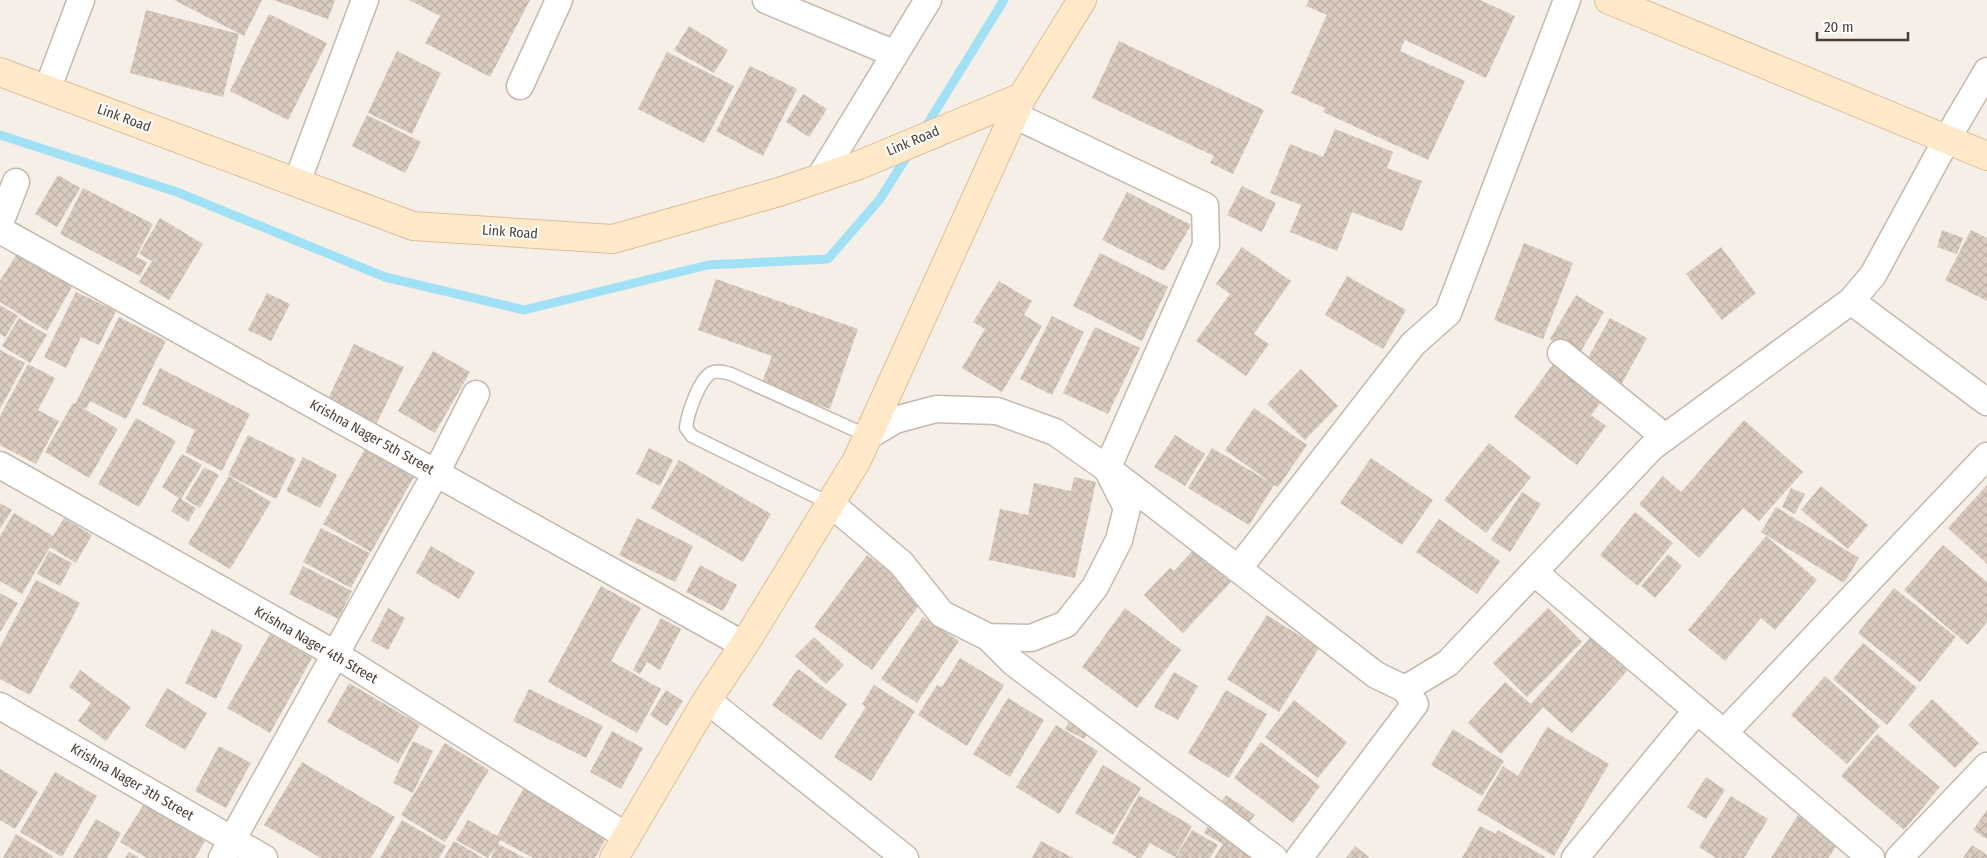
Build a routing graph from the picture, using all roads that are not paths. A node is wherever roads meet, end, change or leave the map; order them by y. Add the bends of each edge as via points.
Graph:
1 (81, 0) edge
2 (365, 0) edge
3 (559, 0) edge
4 (766, 0) edge
5 (928, 0) edge
6 (1082, 0) edge
7 (1567, 0) edge
8 (1609, 0) edge
9 (895, 54) junction
10 (1987, 70) edge
11 (0, 72) edge
12 (520, 86) dead end
13 (47, 90) junction
14 (1018, 106) junction
15 (1946, 139) junction
16 (1987, 156) edge
17 (820, 177) junction
18 (16, 182) dead end
19 (298, 182) junction
20 (0, 223) edge
21 (0, 230) edge
22 (1851, 301) junction
23 (1561, 353) dead end
24 (476, 394) dead end
25 (1987, 402) edge
26 (868, 436) junction
27 (1665, 437) junction
28 (1987, 456) edge
29 (0, 466) edge
30 (1107, 469) junction
31 (436, 473) junction
32 (831, 504) junction
33 (1238, 569) junction
34 (1534, 572) junction
35 (988, 637) junction
36 (744, 645) junction
37 (335, 654) junction
38 (1406, 689) junction
39 (707, 700) junction
40 (0, 706) edge
41 (1697, 710) junction
42 (1724, 733) junction
43 (1987, 766) edge
44 (620, 847) edge
45 (228, 849) edge
46 (264, 858) edge
47 (906, 858) edge
48 (1274, 858) edge
49 (1299, 858) edge
50 (1575, 858) edge
51 (1871, 858) edge
52 (1899, 858) edge

1 - 13 street
2 - 19 street
3 - 12 street
4 - 9 street
5 - 9 street
6 - 14 street
7 - 33 street via 1448,313 1413,344
8 - 15 street
9 - 17 street
10 - 15 street
11 - 13 street, Link Road
13 - 19 street, Link Road
14 - 17 street, Link Road via 980,113
14 - 26 street
14 - 30 street via 1205,206 1206,245
15 - 16 street
15 - 22 street via 1873,275
17 - 19 street, Link Road via 779,192 613,239 413,226
18 - 20 street
21 - 31 street, Krishna Nager 5th Street
22 - 25 street
22 - 27 street
23 - 27 street
24 - 31 street
26 - 30 street via 895,420 936,409 998,412 1055,432
26 - 32 street
26 - 32 lane via 731,374 712,372 705,378 686,416 686,428 692,436
27 - 34 street
28 - 42 street
29 - 37 street, Krishna Nager 4th Street
30 - 33 street
30 - 35 street via 1126,508 1119,540 1095,587 1066,624 1031,638
31 - 36 street, Krishna Nager 5th Street
31 - 37 street
32 - 35 street via 900,563 942,614
32 - 36 street
33 - 38 street via 1376,674
34 - 38 street via 1448,663
34 - 41 street
35 - 48 street via 1014,663
36 - 39 street
37 - 44 street, Krishna Nager 4th Street
37 - 45 street
38 - 49 street via 1415,704
39 - 44 street
39 - 47 street
40 - 45 street, Krishna Nager 3th Street
41 - 42 street
41 - 50 street
42 - 51 street
43 - 52 street
45 - 46 street, Krishna Nager 3th Street

